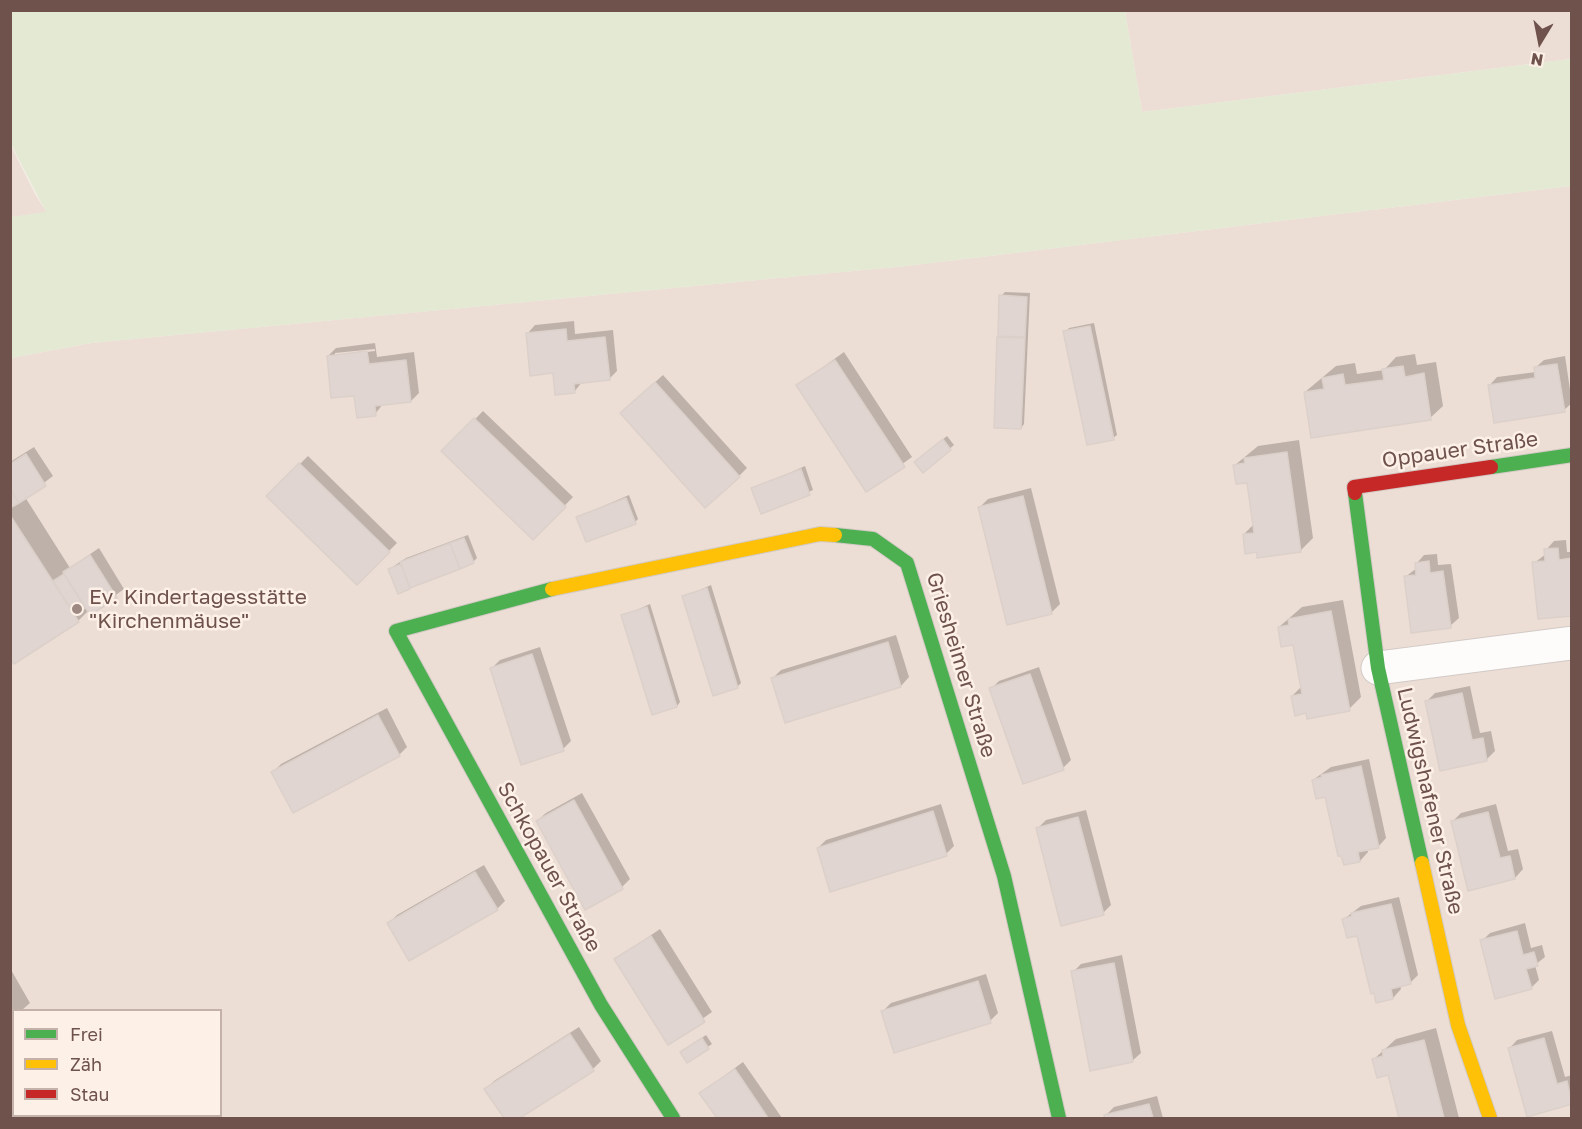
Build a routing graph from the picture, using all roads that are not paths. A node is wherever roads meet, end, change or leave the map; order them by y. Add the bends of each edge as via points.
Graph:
1 (1572, 455) edge
2 (1354, 487) joint
3 (396, 630) joint
4 (1572, 644) edge
5 (1378, 668) junction
6 (673, 1119) edge
7 (1059, 1119) edge
8 (1490, 1119) edge

1 - 2 street, Oppauer Straße
2 - 5 street, Ludwigshafener Straße
3 - 6 street, Schkopauer Straße via 600,1005
3 - 7 street, Griesheimer Straße via 574,583 820,534 873,539 907,563 1004,876
4 - 5 street
5 - 8 street, Ludwigshafener Straße via 1458,1025

